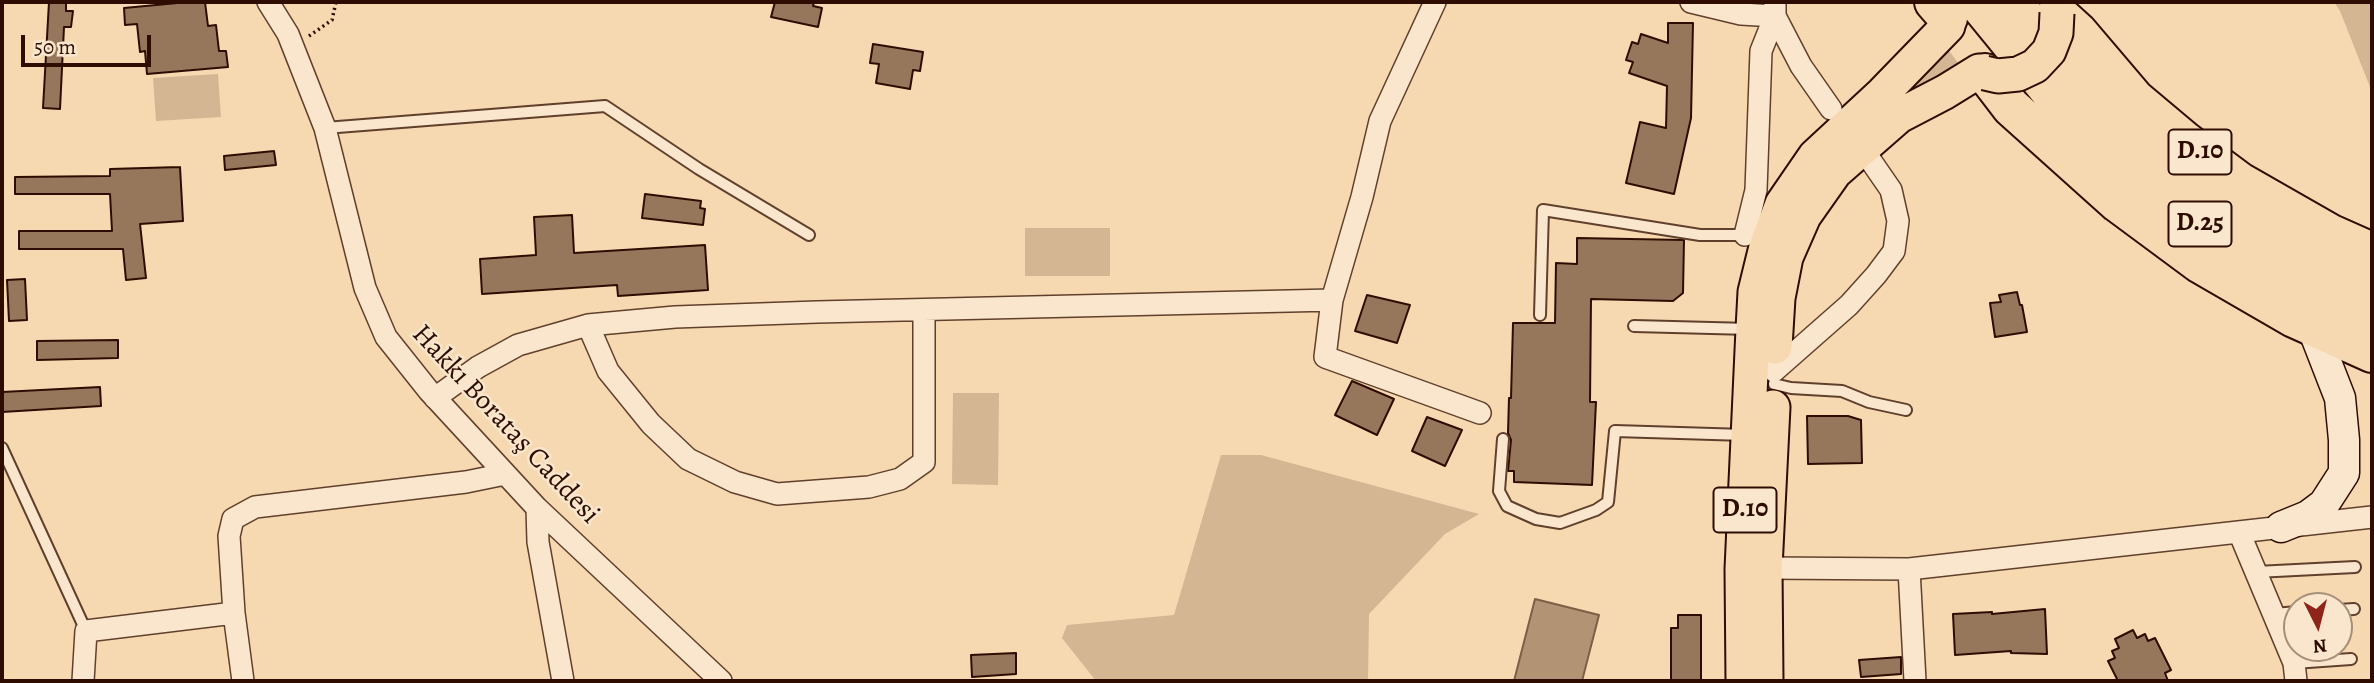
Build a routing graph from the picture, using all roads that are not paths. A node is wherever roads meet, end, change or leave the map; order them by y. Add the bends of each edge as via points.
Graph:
1 (268, 2) edge
2 (1435, 2) edge
3 (1691, 2) edge
4 (2013, 2) edge
5 (2055, 7) edge
6 (1775, 9) edge
7 (1952, 10) edge
8 (1982, 72) junction
9 (2062, 85) junction
10 (1830, 109) dead end
11 (325, 128) junction
12 (1871, 161) dead end
13 (809, 234) dead end
14 (1745, 235) joint
15 (2372, 252) edge
16 (2372, 288) edge
17 (1332, 300) junction
18 (924, 310) junction
19 (1540, 315) dead end
20 (2372, 316) edge
21 (588, 326) junction
22 (1634, 326) dead end
23 (2312, 326) junction
24 (1753, 329) junction
25 (2372, 353) edge
26 (1774, 377) junction
27 (435, 398) junction
28 (1906, 410) dead end
29 (1480, 413) dead end
30 (1748, 435) junction
31 (1503, 439) dead end
32 (2, 448) edge
33 (505, 474) junction
34 (537, 508) junction
35 (2372, 517) edge
36 (2281, 527) junction
37 (2239, 532) junction
38 (2355, 567) dead end
39 (1765, 568) junction
40 (1909, 569) junction
41 (2256, 572) junction
42 (234, 613) junction
43 (2283, 613) edge
44 (2274, 614) junction
45 (86, 631) junction
46 (2338, 662) edge
47 (2295, 672) edge
48 (83, 681) edge
49 (243, 681) edge
50 (562, 681) edge
51 (721, 681) edge
52 (1743, 681) edge
53 (1766, 681) edge
54 (1915, 681) edge

1 - 11 street, Hakkı Borataş Caddesi via 288,34
2 - 17 street via 1380,121
3 - 6 street via 1741,14
4 - 9 highway, D.25
5 - 8 main road, D.10, bridge via 2056,33 2049,51 2035,66 2018,74
5 - 15 highway, D.10 via 2135,100 2185,141 2240,182
6 - 10 street via 1801,66
6 - 14 street via 1761,51 1756,190
7 - 8 main road via 1952,45 1963,60
7 - 9 highway, D.25 via 1992,23
7 - 24 main road, D.10 via 1883,93 1815,156 1782,205 1755,292
8 - 23 highway via 2011,107 2118,203 2199,263
8 - 26 main road, D.10 via 1899,116 1835,172 1804,216 1786,257 1778,298
9 - 16 highway, D.25 via 2117,120 2182,178 2241,219
9 - 20 highway, D.25 via 2101,146 2167,200 2232,247 2299,285
11 - 13 lane via 605,106
11 - 27 street, Hakkı Borataş Caddesi via 365,288 386,337
12 - 26 street via 1891,190 1898,221 1894,251 1849,305
14 - 19 lane via 1700,235 1543,210
17 - 18 street
17 - 29 street via 1325,356
18 - 21 street via 675,317
18 - 21 street via 924,462 900,479 869,486 776,494 735,482 688,459 651,424 608,371
21 - 27 street via 519,345
22 - 24 lane
23 - 25 highway
23 - 36 main road via 2340,398 2344,473 2324,504
24 - 30 main road, D.10
26 - 28 lane via 1791,388 1842,391
26 - 39 main road, D.10
27 - 33 street, Hakkı Borataş Caddesi
30 - 31 lane via 1615,431 1608,502 1560,523 1536,519 1507,506 1499,491
30 - 52 main road, D.10
32 - 45 lane
33 - 34 street, Hakkı Borataş Caddesi
33 - 42 street via 256,507 233,519 229,536
34 - 50 street via 538,542
34 - 51 street, Hakkı Borataş Caddesi
35 - 36 street
36 - 37 street
37 - 40 street
37 - 41 street
38 - 41 lane
39 - 40 street
39 - 53 main road, D.10
40 - 54 street
41 - 44 street
42 - 45 street
42 - 49 street
43 - 44 lane
44 - 47 street
45 - 48 street
46 - 47 lane

